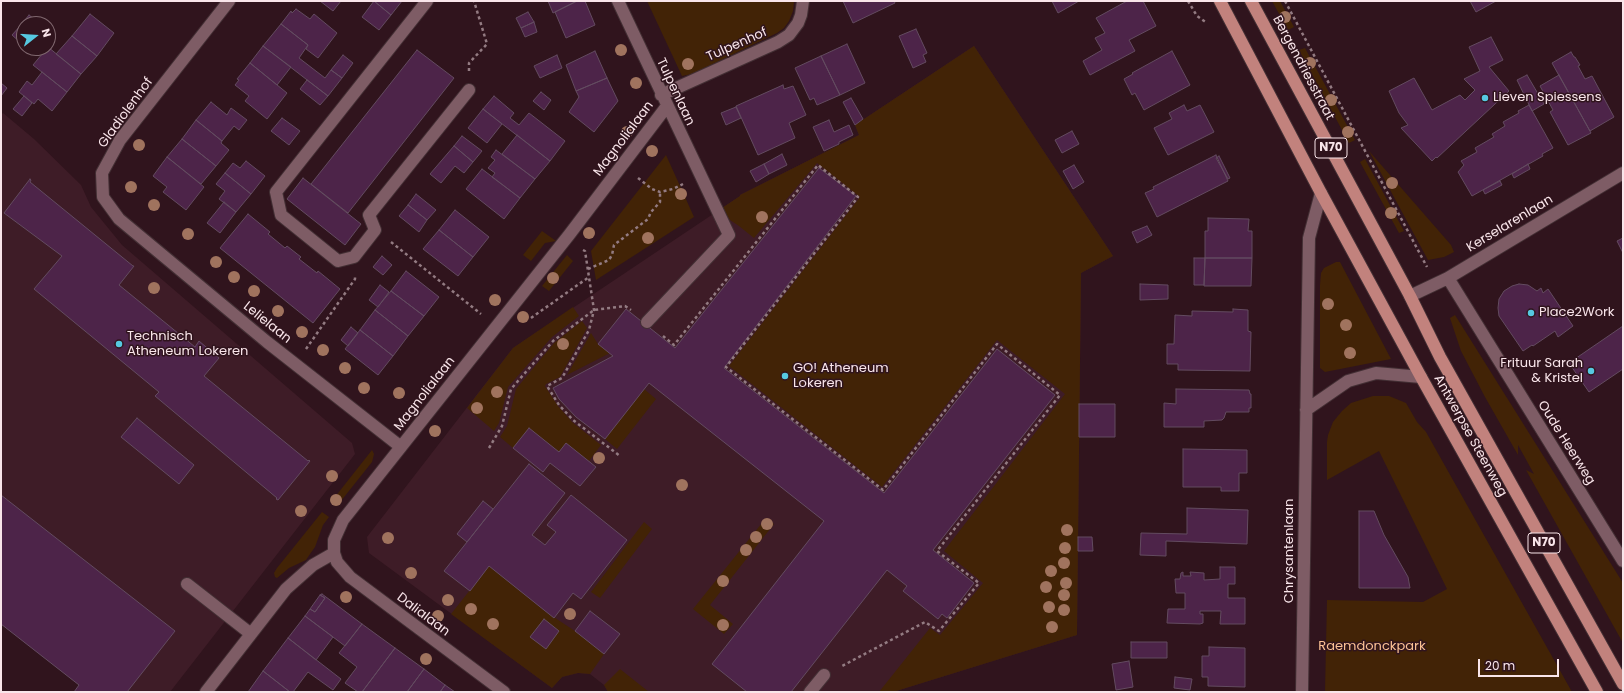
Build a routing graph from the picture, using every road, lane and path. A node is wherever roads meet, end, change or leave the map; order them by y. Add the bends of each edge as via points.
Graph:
1 (229, 1) edge
2 (427, 1) edge
3 (474, 1) edge
4 (618, 1) edge
5 (803, 1) edge
6 (1188, 1) edge
7 (1220, 1) edge
8 (1251, 1) edge
9 (1284, 1) edge
10 (1206, 21) dead end
11 (469, 90) joint
12 (661, 95) junction
13 (666, 106) junction
14 (621, 164) junction
15 (1623, 173) edge
16 (700, 176) junction
17 (660, 192) junction
18 (1321, 193) junction
19 (118, 219) joint
20 (375, 230) junction
21 (569, 236) junction
22 (354, 257) junction
23 (588, 269) junction
24 (589, 277) junction
25 (1448, 278) junction
26 (1435, 284) junction
27 (1410, 296) junction
28 (594, 310) junction
29 (507, 312) junction
30 (646, 322) junction
31 (497, 326) junction
32 (296, 364) junction
33 (1421, 377) junction
34 (1306, 410) junction
35 (401, 447) junction
36 (489, 448) dead end
37 (620, 456) dead end
38 (334, 553) junction
39 (1623, 561) edge
40 (187, 584) dead end
41 (252, 634) junction
42 (824, 675) joint
43 (1623, 684) edge
44 (206, 692) edge
45 (504, 692) edge
46 (810, 692) edge
47 (1302, 692) edge
48 (1597, 692) edge

1 - 19 street, Gladiolenhof via 120,140 102,173 103,197
2 - 22 street via 276,192 281,215 338,261
3 - 11 path via 487,44 469,63
4 - 12 street, Tulpenlaan
5 - 12 street, Tulpenhof via 802,15 798,23 783,38
6 - 10 path via 1197,16
7 - 18 main road, N70
8 - 27 main road, Bergendriesstraat / N70
9 - 26 path
11 - 20 street via 369,215
12 - 13 street, Tulpenlaan
13 - 14 street, Magnolialaan
13 - 16 street, Tulpenlaan
14 - 17 path via 652,189
14 - 21 street, Magnolialaan
15 - 25 street, Kerselarenlaan
16 - 17 path via 673,189
16 - 30 street, Tulpenlaan via 729,235
17 - 23 path via 660,202 648,219 614,245 609,260
18 - 33 main road, Antwerpse Steenweg / N70
18 - 34 street, Chrysantenlaan via 1309,238
19 - 32 street, Lelielaan
20 - 22 street
20 - 31 path
21 - 23 path via 585,251
21 - 29 street, Magnolialaan
22 - 32 path via 355,279
23 - 24 path
24 - 28 path
24 - 29 path via 523,323
25 - 26 street, Kerselarenlaan
25 - 39 street, Oude Heerweg
26 - 27 street, Kerselarenlaan
27 - 43 main road, Antwerpse Steenweg / N70 via 1464,403
28 - 30 path via 625,306
28 - 36 path via 553,340 511,389 502,426
28 - 37 path via 589,330 562,378 547,386 559,405 573,420
29 - 31 street, Magnolialaan
30 - 42 path via 674,345 818,165 858,197 726,367 883,490 997,344 1060,395 937,551 979,583 939,631 925,622
31 - 35 street, Magnolialaan
32 - 35 street, Lelielaan
33 - 34 street via 1376,373 1348,381
33 - 48 main road, Antwerpse Steenweg / N70
34 - 47 street, Chrysantenlaan
35 - 38 street, Magnolialaan via 343,520 334,540
38 - 41 street via 313,565 286,589
38 - 45 street, Dalialaan via 341,566 356,583
40 - 41 street
41 - 44 street
42 - 46 street

